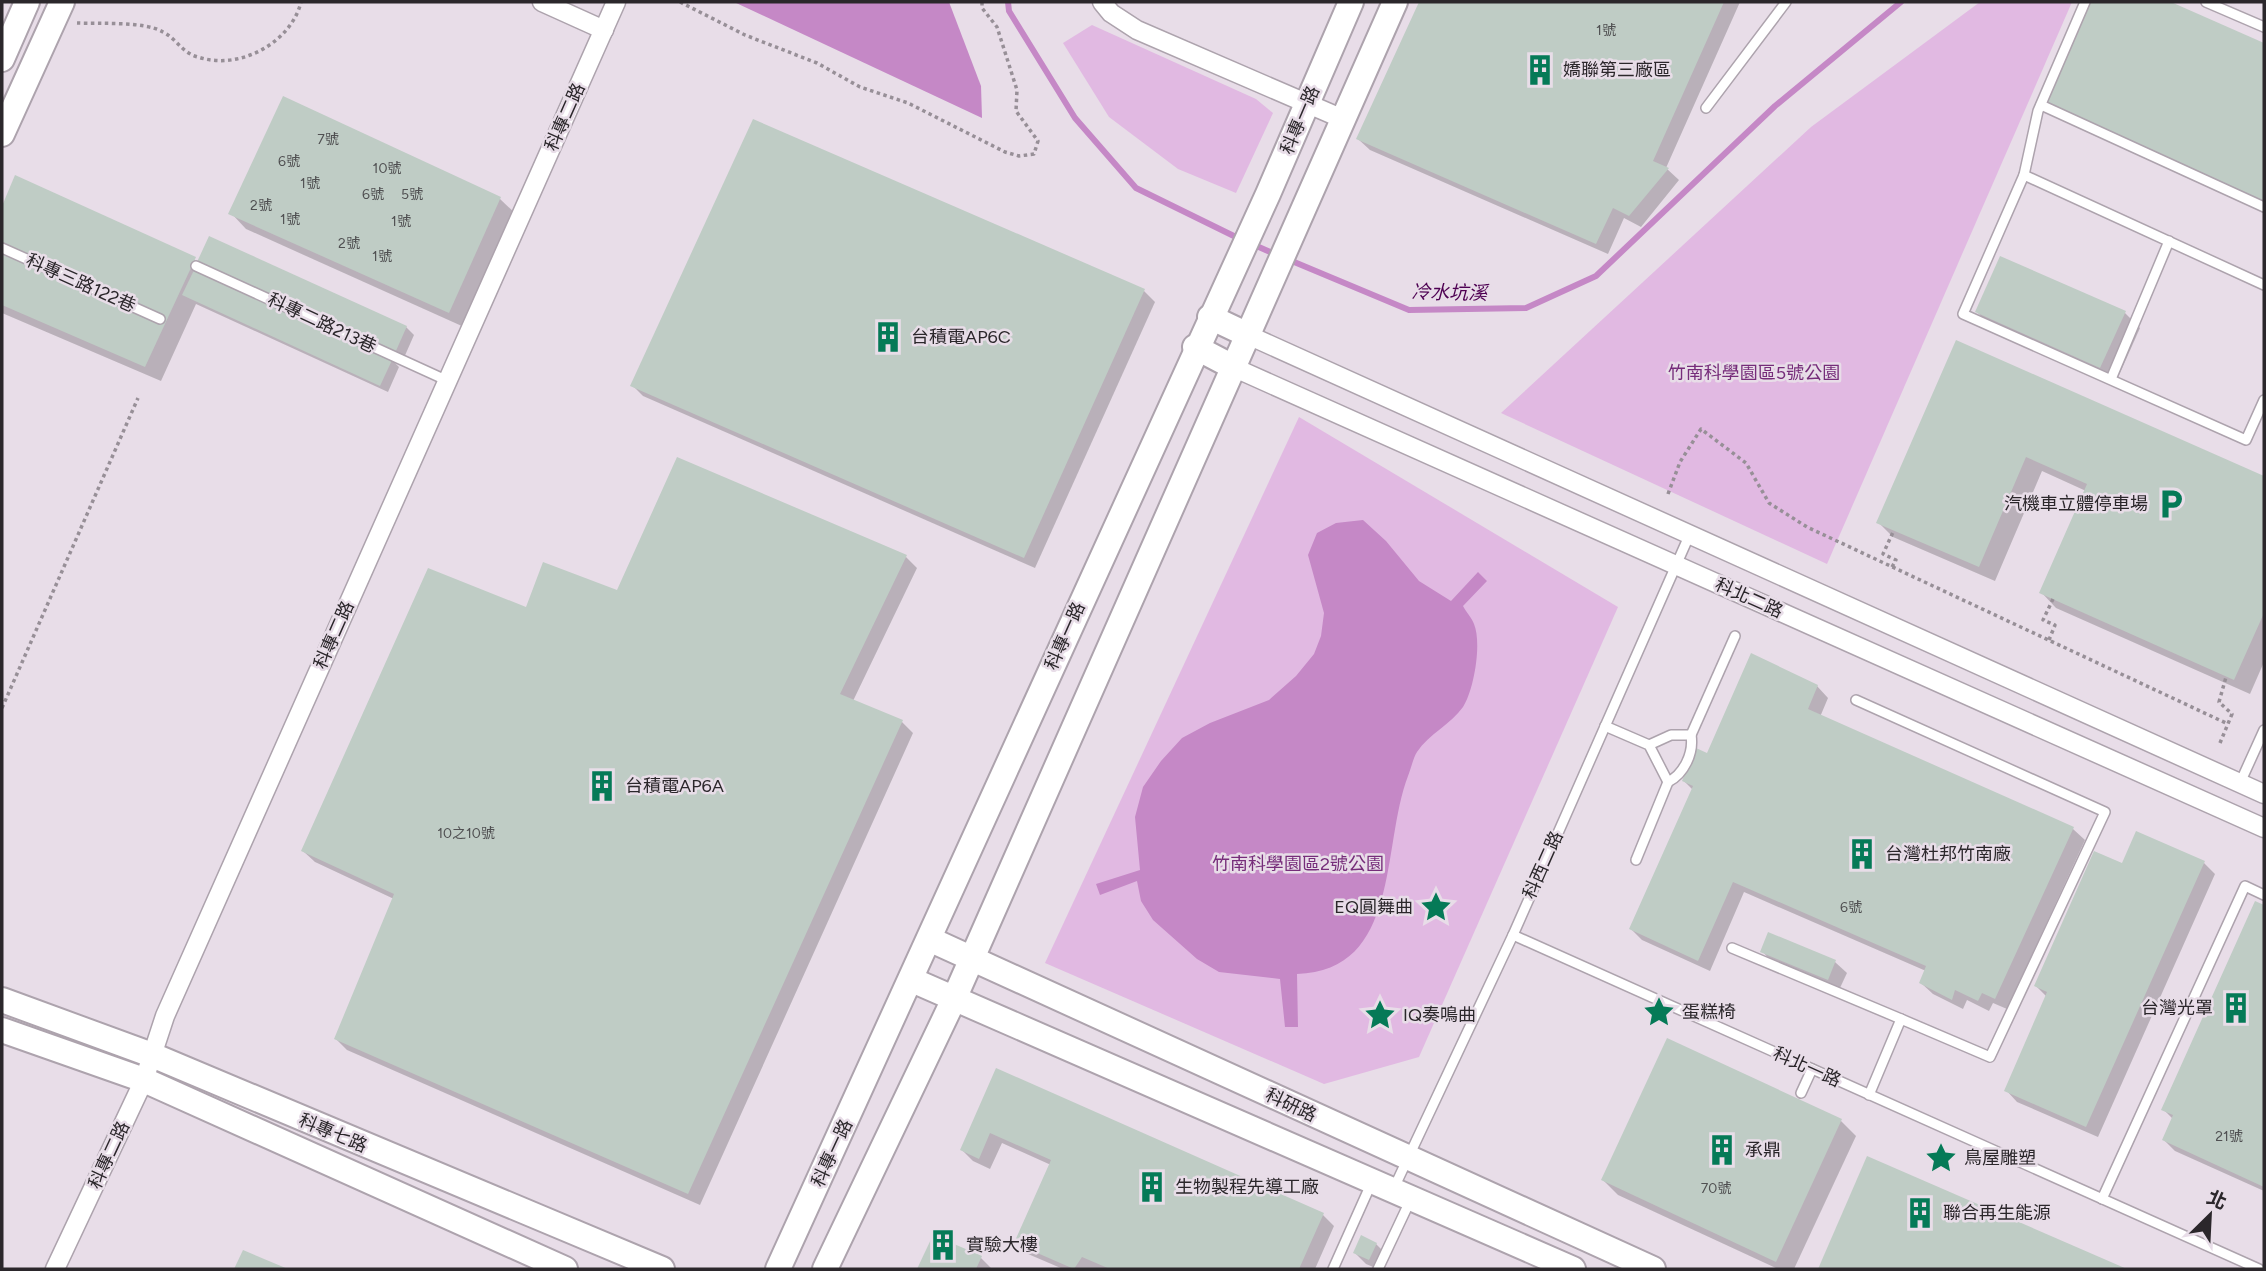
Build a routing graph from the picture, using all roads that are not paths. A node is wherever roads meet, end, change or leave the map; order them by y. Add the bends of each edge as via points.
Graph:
1 (27, 2) edge
2 (542, 2) edge
3 (616, 2) edge
4 (1102, 2) edge
5 (1350, 2) edge
6 (1395, 2) edge
7 (1786, 2) edge
8 (2085, 2) edge
9 (2206, 2) edge
10 (66, 10) edge
11 (2264, 27) edge
12 (604, 30) junction
13 (2, 59) edge
14 (1307, 102) junction
15 (2041, 106) junction
16 (1706, 108) dead end
17 (1343, 119) junction
18 (2, 134) edge
19 (2024, 175) junction
20 (2264, 207) edge
21 (2169, 241) junction
22 (2, 248) edge
23 (196, 266) dead end
24 (2264, 285) edge
25 (1210, 317) junction
26 (160, 319) dead end
27 (1248, 335) junction
28 (1195, 348) junction
29 (1235, 368) junction
30 (2111, 379) junction
31 (448, 381) junction
32 (2264, 400) edge
33 (1689, 536) junction
34 (1676, 565) junction
35 (1735, 636) dead end
36 (1856, 700) dead end
37 (1605, 726) junction
38 (2264, 730) edge
39 (1691, 735) junction
40 (1649, 745) junction
41 (1668, 782) junction
42 (2240, 783) junction
43 (2264, 794) edge
44 (2264, 828) edge
45 (1636, 860) dead end
46 (2264, 895) edge
47 (1513, 935) junction
48 (929, 939) junction
49 (1732, 948) dead end
50 (973, 957) junction
51 (912, 980) junction
52 (954, 999) junction
53 (2, 1000) edge
54 (1901, 1019) junction
55 (2, 1030) edge
56 (152, 1055) junction
57 (1812, 1069) junction
58 (144, 1080) junction
59 (1801, 1093) dead end
60 (1869, 1094) junction
61 (1407, 1159) junction
62 (1392, 1191) junction
63 (2102, 1199) junction
64 (55, 1269) edge
65 (565, 1269) edge
66 (662, 1269) edge
67 (778, 1269) edge
68 (825, 1269) edge
69 (1333, 1269) edge
70 (1378, 1269) edge
71 (1573, 1269) edge
72 (1653, 1269) edge
73 (2259, 1269) edge

1 - 13 street
2 - 12 street
3 - 12 street, 科專二路
4 - 14 street via 1137,30
5 - 14 street, 科專一路
6 - 17 street
7 - 16 lane
8 - 15 lane
9 - 11 lane
10 - 18 street
12 - 31 street, 科專二路
14 - 17 street
14 - 25 street, 科專一路
15 - 19 lane
15 - 20 lane
17 - 27 street
19 - 21 lane
19 - 30 lane via 1962,314
21 - 24 lane
21 - 30 lane
22 - 26 lane, 科專三路122巷
23 - 31 lane, 科專二路213巷
25 - 27 street
25 - 28 street, 科專一路
27 - 29 street
27 - 33 street, 科北二路
28 - 29 street
28 - 48 street, 科專一路
29 - 34 street, 科北二路
29 - 50 street
30 - 32 lane via 2246,440
31 - 56 street, 科專二路 via 165,1016
33 - 34 lane, 科西二路
33 - 42 street, 科北二路
34 - 37 lane, 科西二路
34 - 44 street, 科北二路
35 - 39 lane
36 - 54 lane via 2105,812 1990,1057
37 - 40 lane
37 - 47 lane, 科西二路
38 - 42 lane
39 - 40 lane via 1671,735
39 - 41 lane via 1693,747 1678,777
40 - 41 lane
41 - 45 lane
42 - 43 street, 科北二路
46 - 63 lane via 2245,886
47 - 57 lane, 科北一路
47 - 61 lane, 科西二路
48 - 50 street, 科研路
48 - 51 street, 科專一路
49 - 54 lane
50 - 52 street
50 - 61 street, 科研路
51 - 52 street
51 - 67 street, 科專一路
52 - 62 street
52 - 68 street
53 - 56 street, 科專七路
54 - 60 lane
55 - 58 street, 科專七路
56 - 58 street, 科專二路
56 - 66 street, 科專七路
57 - 59 lane
57 - 60 lane, 科北一路
58 - 64 street, 科專二路
58 - 65 street, 科專七路
60 - 63 lane, 科北一路
61 - 62 lane, 科西二路
61 - 72 street, 科研路
62 - 69 lane
62 - 70 lane
62 - 71 street
63 - 73 lane, 科北一路

